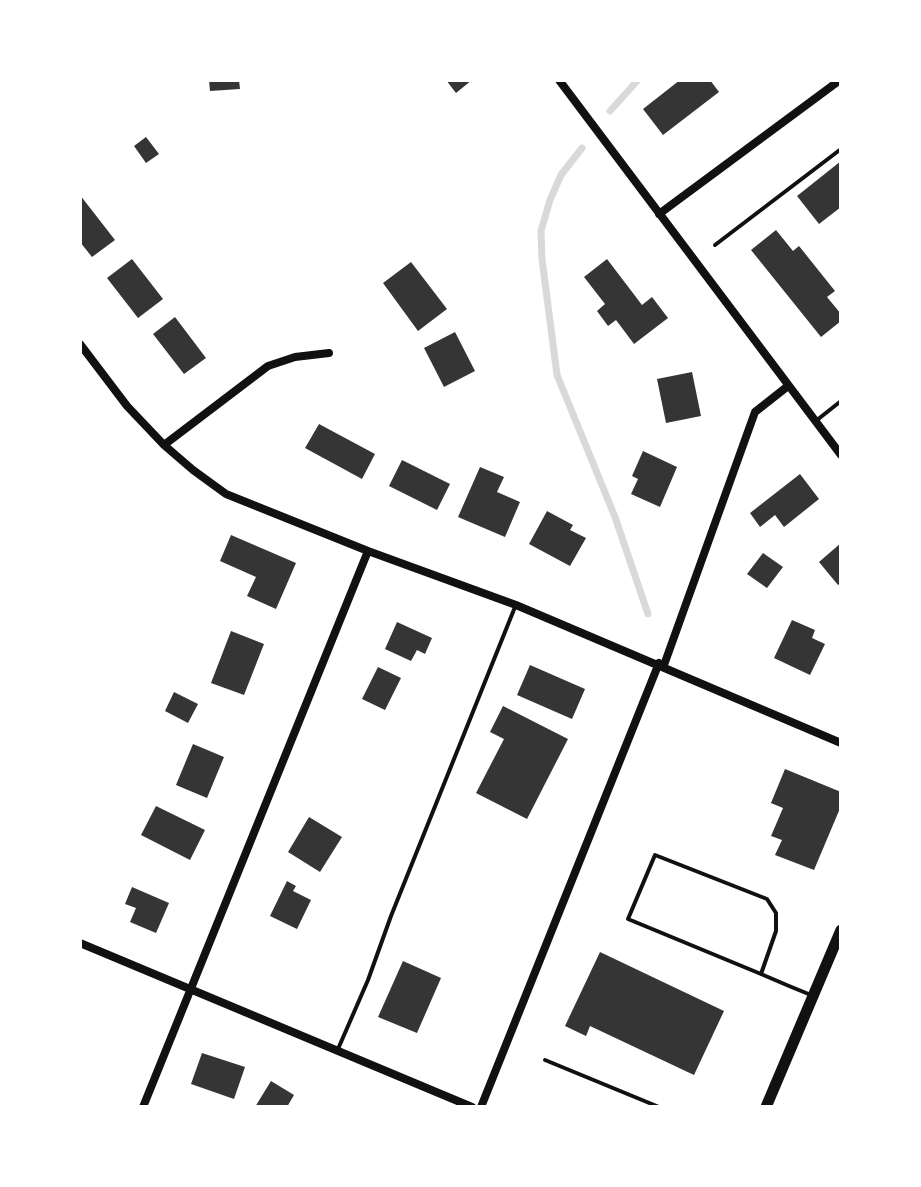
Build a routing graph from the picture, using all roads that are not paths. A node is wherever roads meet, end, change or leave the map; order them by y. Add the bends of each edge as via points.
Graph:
1 (559, 80) edge
2 (840, 80) edge
3 (659, 214) junction
4 (80, 344) edge
5 (329, 353) dead end
6 (788, 386) junction
7 (841, 401) edge
8 (815, 421) junction
9 (164, 445) junction
10 (841, 455) edge
11 (368, 551) junction
12 (516, 605) junction
13 (661, 664) junction
14 (841, 743) edge
15 (841, 930) edge
16 (80, 943) edge
17 (761, 974) junction
18 (192, 988) junction
19 (813, 996) junction
20 (338, 1049) junction
21 (545, 1060) dead end
22 (143, 1107) edge
23 (472, 1107) edge
24 (481, 1107) edge
25 (659, 1107) edge
26 (766, 1107) edge

1 - 3 street
2 - 3 street
3 - 6 street
4 - 9 street
5 - 9 street via 268,366
6 - 8 street
6 - 13 street via 755,412
7 - 8 lane
8 - 10 street
9 - 11 street via 226,494
11 - 12 street
11 - 18 street
12 - 13 street
12 - 20 lane
13 - 14 street
13 - 24 street
15 - 19 street
16 - 18 street
17 - 17 lane via 628,919 655,855 767,899 776,913 776,931
17 - 19 lane
18 - 20 street
18 - 22 street
19 - 26 street
20 - 23 street
21 - 25 lane

